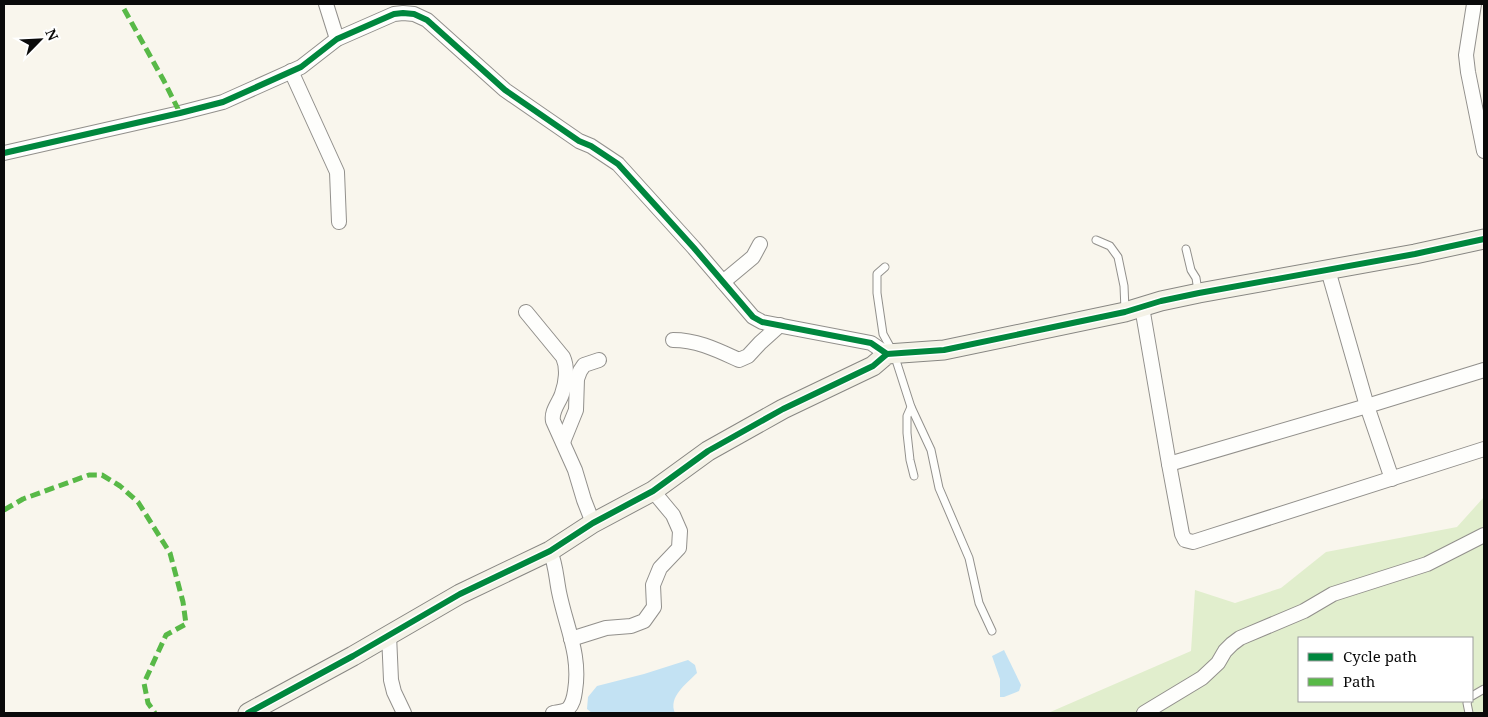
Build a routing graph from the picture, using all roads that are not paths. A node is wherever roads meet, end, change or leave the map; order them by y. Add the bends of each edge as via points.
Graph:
1 (326, 4) edge
2 (1474, 4) edge
3 (337, 39) junction
4 (291, 71) junction
5 (1484, 151) edge
6 (4, 153) edge
7 (339, 222) dead end
8 (1484, 239) edge
9 (1096, 240) dead end
10 (760, 244) dead end
11 (1186, 248) dead end
12 (885, 267) dead end
13 (1328, 270) junction
14 (723, 282) junction
15 (1199, 293) junction
16 (1134, 309) junction
17 (526, 312) dead end
18 (780, 326) junction
19 (673, 340) dead end
20 (890, 354) junction
21 (599, 360) dead end
22 (1484, 370) edge
23 (1367, 406) junction
24 (910, 407) junction
25 (564, 442) junction
26 (1484, 449) edge
27 (1169, 464) junction
28 (914, 476) dead end
29 (1392, 479) junction
30 (653, 491) junction
31 (593, 523) junction
32 (1484, 535) edge
33 (550, 551) junction
34 (992, 630) dead end
35 (389, 635) junction
36 (571, 639) junction
37 (248, 713) edge
38 (404, 713) edge
39 (553, 713) edge
40 (1144, 713) edge

1 - 3 street
2 - 5 street via 1466,55
3 - 4 street via 308,63
3 - 14 street via 394,14 414,14 427,20 505,90 618,164
4 - 6 street via 212,106
4 - 7 street via 337,172
8 - 13 street
9 - 16 lane via 1110,246 1118,257 1124,286
10 - 14 street via 753,257
11 - 15 lane
12 - 20 lane via 877,274 878,293 883,334
13 - 15 street
13 - 23 street
14 - 18 street via 753,317
15 - 16 street
16 - 20 street via 944,350
16 - 27 street
17 - 25 street via 565,362 563,393 552,415
18 - 19 street via 748,356 739,360 700,343
18 - 20 street via 871,343
20 - 24 lane
20 - 30 street via 873,366 783,409 708,451
21 - 25 street via 584,365 580,371 576,410
22 - 23 street
23 - 27 street
23 - 29 street
24 - 28 lane via 907,433
24 - 34 lane via 931,450 939,488 969,558 979,603
25 - 31 street
26 - 29 street
27 - 29 street via 1182,534 1193,542
30 - 31 street
30 - 36 street via 673,515 680,531 679,548 660,568 653,585 654,607 644,621
31 - 33 street
32 - 40 street via 1427,564 1334,594 1304,611 1240,638 1202,678
33 - 35 street via 460,594
33 - 36 street
35 - 37 street
35 - 38 street via 391,680
36 - 39 street via 577,667 574,700 569,708

